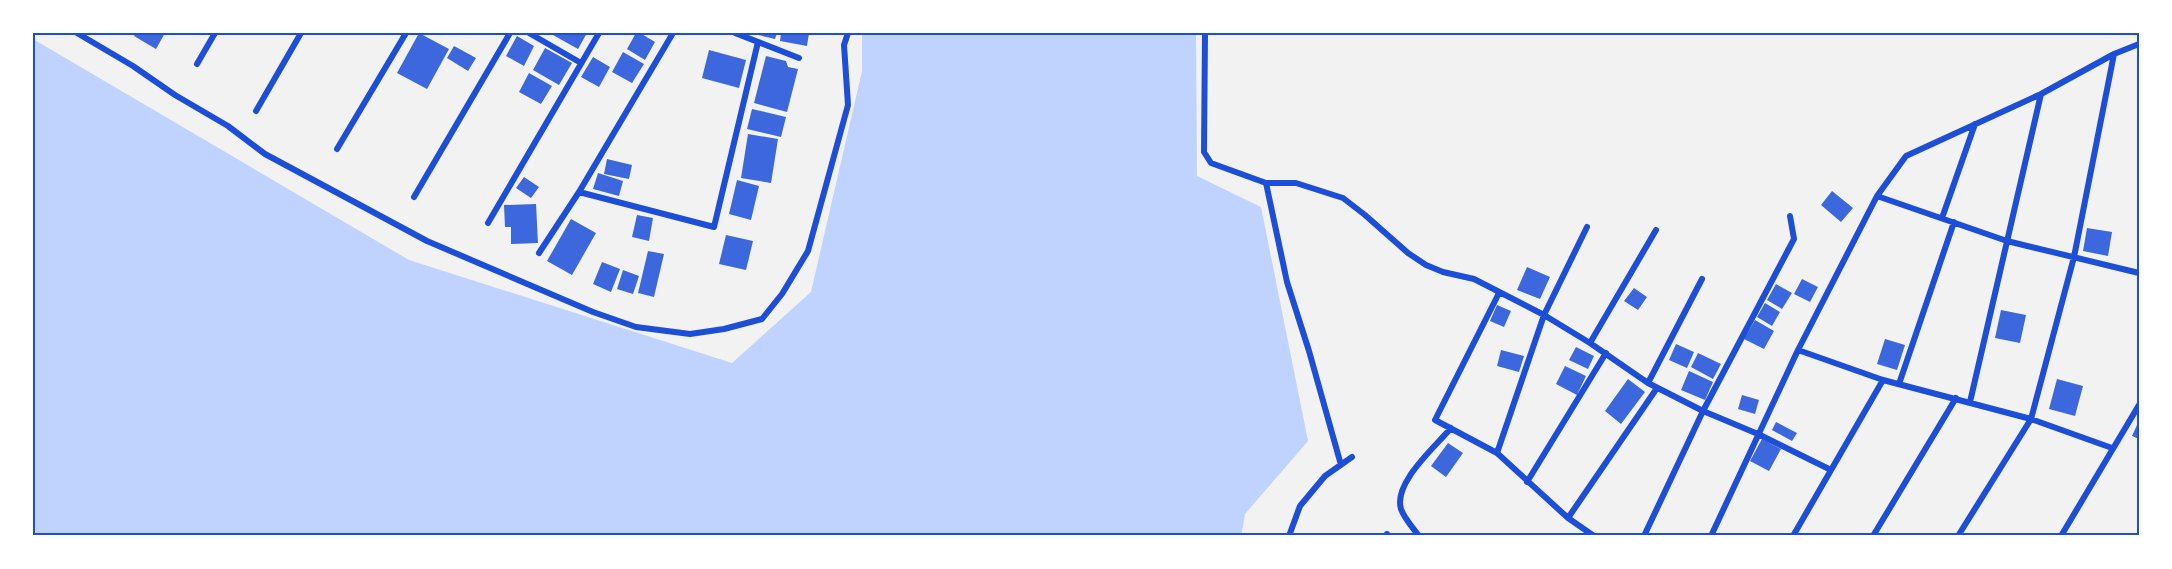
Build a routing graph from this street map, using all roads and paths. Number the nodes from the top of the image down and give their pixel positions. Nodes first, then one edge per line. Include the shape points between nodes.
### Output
1 (77, 33) edge
2 (215, 33) edge
3 (301, 33) edge
4 (406, 33) edge
5 (510, 33) edge
6 (529, 33) edge
7 (599, 33) edge
8 (673, 33) edge
9 (735, 33) edge
10 (849, 33) edge
11 (1205, 33) edge
12 (743, 34) edge
13 (758, 42) junction
14 (2139, 44) edge
15 (2114, 54) junction
16 (799, 58) dead end
17 (581, 63) junction
18 (197, 64) dead end
19 (2041, 94) junction
20 (256, 111) dead end
21 (1975, 124) junction
22 (337, 149) dead end
23 (1266, 183) junction
24 (579, 192) junction
25 (1877, 196) junction
26 (414, 197) dead end
27 (1790, 216) dead end
28 (1942, 218) junction
29 (1954, 222) junction
30 (488, 223) dead end
31 (1587, 227) dead end
32 (1656, 230) dead end
33 (2007, 241) junction
34 (539, 253) dead end
35 (2074, 257) junction
36 (2139, 273) edge
37 (1702, 279) dead end
38 (1498, 293) junction
39 (1544, 315) junction
40 (1590, 343) junction
41 (1797, 350) junction
42 (1606, 353) junction
43 (1883, 380) junction
44 (1648, 383) junction
45 (1899, 384) junction
46 (1657, 388) junction
47 (1956, 398) junction
48 (1970, 402) junction
49 (2139, 405) edge
50 (1703, 411) junction
51 (2031, 419) junction
52 (1450, 428) junction
53 (1758, 434) junction
54 (2112, 448) junction
55 (1497, 453) junction
56 (1352, 457) dead end
57 (1341, 465) junction
58 (1831, 470) junction
59 (1527, 482) junction
60 (1568, 518) junction
61 (1289, 536) edge
62 (1419, 536) edge
63 (1594, 536) edge
64 (1644, 536) edge
65 (1711, 536) edge
66 (1793, 536) edge
67 (1873, 536) edge
68 (1958, 536) edge
69 (2061, 536) edge

1 - 10 street via 228,126 265,154 427,241 593,312 636,327 690,334 762,319 808,251 848,105 844,45
2 - 18 street
3 - 20 street
4 - 22 street
5 - 26 street
6 - 17 street
7 - 17 street
8 - 24 street
9 - 12 street
11 - 23 street via 1204,152 1211,163
12 - 13 street
13 - 16 street
13 - 24 street via 714,227
14 - 15 street
15 - 19 street
15 - 35 street
17 - 30 street
19 - 21 street
19 - 33 street
21 - 25 street via 1906,156
21 - 28 street
23 - 38 street via 1296,183 1343,198 1408,254 1443,272 1474,279
23 - 57 street via 1287,282
24 - 34 street
25 - 28 street
25 - 41 street
27 - 50 street via 1794,239
28 - 29 street
29 - 33 street
29 - 45 street
31 - 39 street
32 - 40 street
33 - 35 street
33 - 48 street
35 - 36 street
35 - 51 street
37 - 44 street
38 - 39 street
38 - 52 street via 1434,420
39 - 40 street
39 - 55 street
40 - 42 street
41 - 43 street
41 - 53 street
42 - 44 street
42 - 59 street
43 - 45 street
43 - 58 street
44 - 46 street
45 - 47 street
46 - 50 street
46 - 60 street
47 - 48 street
47 - 67 street
48 - 51 street
49 - 54 street
50 - 53 street
50 - 64 street
51 - 54 street
51 - 68 street
52 - 55 street
52 - 62 street via 1404,482 1400,495 1401,509
53 - 58 street
53 - 65 street
54 - 69 street
55 - 59 street
56 - 57 street
57 - 61 street via 1325,476 1300,506
58 - 66 street
59 - 60 street
60 - 63 street

